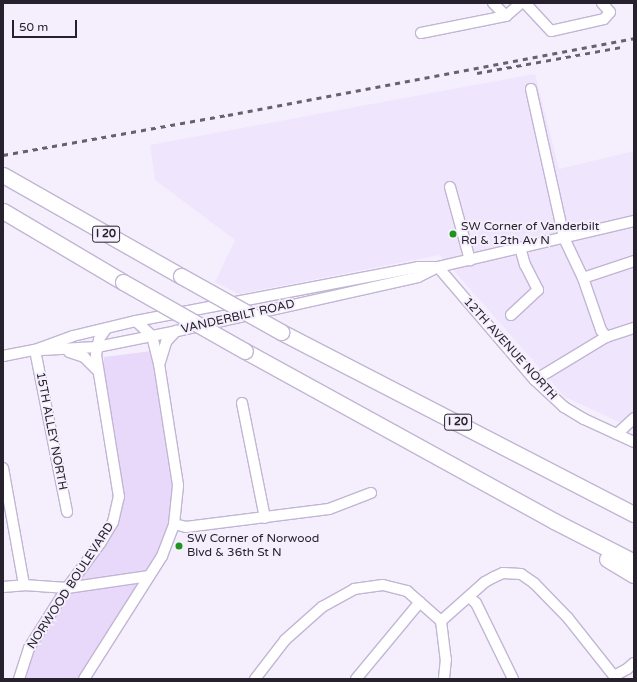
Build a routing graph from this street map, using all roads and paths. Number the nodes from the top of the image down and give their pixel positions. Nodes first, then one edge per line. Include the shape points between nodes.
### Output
1 (493, 3) edge
2 (521, 3) edge
3 (525, 3) edge
4 (602, 3) edge
5 (506, 16) junction
6 (420, 33) dead end
7 (532, 89) dead end
8 (3, 174) edge
9 (450, 187) dead end
10 (3, 210) edge
11 (634, 221) edge
12 (564, 238) junction
13 (520, 248) junction
14 (470, 260) junction
15 (634, 261) edge
16 (438, 267) junction
17 (583, 278) junction
18 (511, 315) dead end
19 (136, 321) junction
20 (634, 328) edge
21 (106, 329) junction
22 (177, 331) junction
23 (152, 336) junction
24 (606, 337) junction
25 (97, 347) junction
26 (35, 350) junction
27 (60, 350) junction
28 (3, 356) edge
29 (159, 364) junction
30 (97, 370) junction
31 (535, 380) junction
32 (242, 404) dead end
33 (634, 418) edge
34 (617, 434) junction
35 (634, 442) edge
36 (3, 468) edge
37 (584, 486) junction
38 (371, 493) dead end
39 (634, 509) edge
40 (68, 512) dead end
41 (634, 514) edge
42 (265, 518) junction
43 (554, 521) junction
44 (8, 524) edge
45 (174, 524) junction
46 (634, 562) edge
47 (634, 575) edge
48 (149, 576) junction
49 (24, 584) junction
50 (3, 587) edge
51 (67, 588) junction
52 (469, 597) junction
53 (420, 602) junction
54 (441, 621) junction
55 (634, 663) edge
56 (614, 678) edge
57 (19, 679) edge
58 (84, 679) edge
59 (255, 679) edge
60 (356, 679) edge
61 (444, 679) edge
62 (513, 679) edge

1 - 5 street
2 - 5 street
3 - 4 street via 552,31 604,19 610,12
5 - 6 street
7 - 12 street
8 - 37 highway, I 20, bridge via 30,192 281,332
9 - 14 street
10 - 43 highway, I 20, bridge via 245,351
11 - 12 street, VANDERBILT ROAD
12 - 13 street, VANDERBILT ROAD
12 - 17 street
13 - 14 street, VANDERBILT ROAD
13 - 18 street via 525,265 538,290
14 - 16 street, VANDERBILT ROAD
15 - 17 street
16 - 19 street, VANDERBILT ROAD via 418,267
16 - 22 street, VANDERBILT ROAD via 418,277
16 - 31 street, 12TH AVENUE NORTH
17 - 24 street via 601,330
19 - 21 street, VANDERBILT ROAD
19 - 23 street
20 - 24 street
21 - 25 street, NORWOOD BOULEVARD
21 - 26 street, VANDERBILT ROAD via 73,336
22 - 23 street, VANDERBILT ROAD
22 - 29 street via 166,342
23 - 25 street, VANDERBILT ROAD
23 - 29 street
24 - 31 street
25 - 27 street, VANDERBILT ROAD
25 - 30 street, NORWOOD BOULEVARD
26 - 27 street, VANDERBILT ROAD
26 - 28 street, VANDERBILT ROAD
26 - 40 street, 15TH ALLEY NORTH
27 - 30 street via 84,357
29 - 45 street via 178,486
30 - 51 street, NORWOOD BOULEVARD via 119,497 113,522
31 - 34 street, 12TH AVENUE NORTH via 564,407
32 - 42 street
33 - 34 street
34 - 35 street, 12TH AVENUE NORTH
36 - 44 street
37 - 39 highway
37 - 41 highway, I 20
38 - 42 street via 329,509
42 - 45 street via 186,527
43 - 46 highway, I 20
43 - 47 highway
44 - 49 street
45 - 48 street via 162,556
48 - 51 street
48 - 58 street
49 - 50 street
49 - 51 street
51 - 57 street, NORWOOD BOULEVARD via 29,648
52 - 54 street
52 - 56 street via 503,573 521,574 534,583 568,618
52 - 62 street via 476,603
53 - 54 street
53 - 59 street via 407,592 383,585 354,589 322,607 285,640
53 - 60 street
54 - 61 street via 446,659
55 - 56 street

